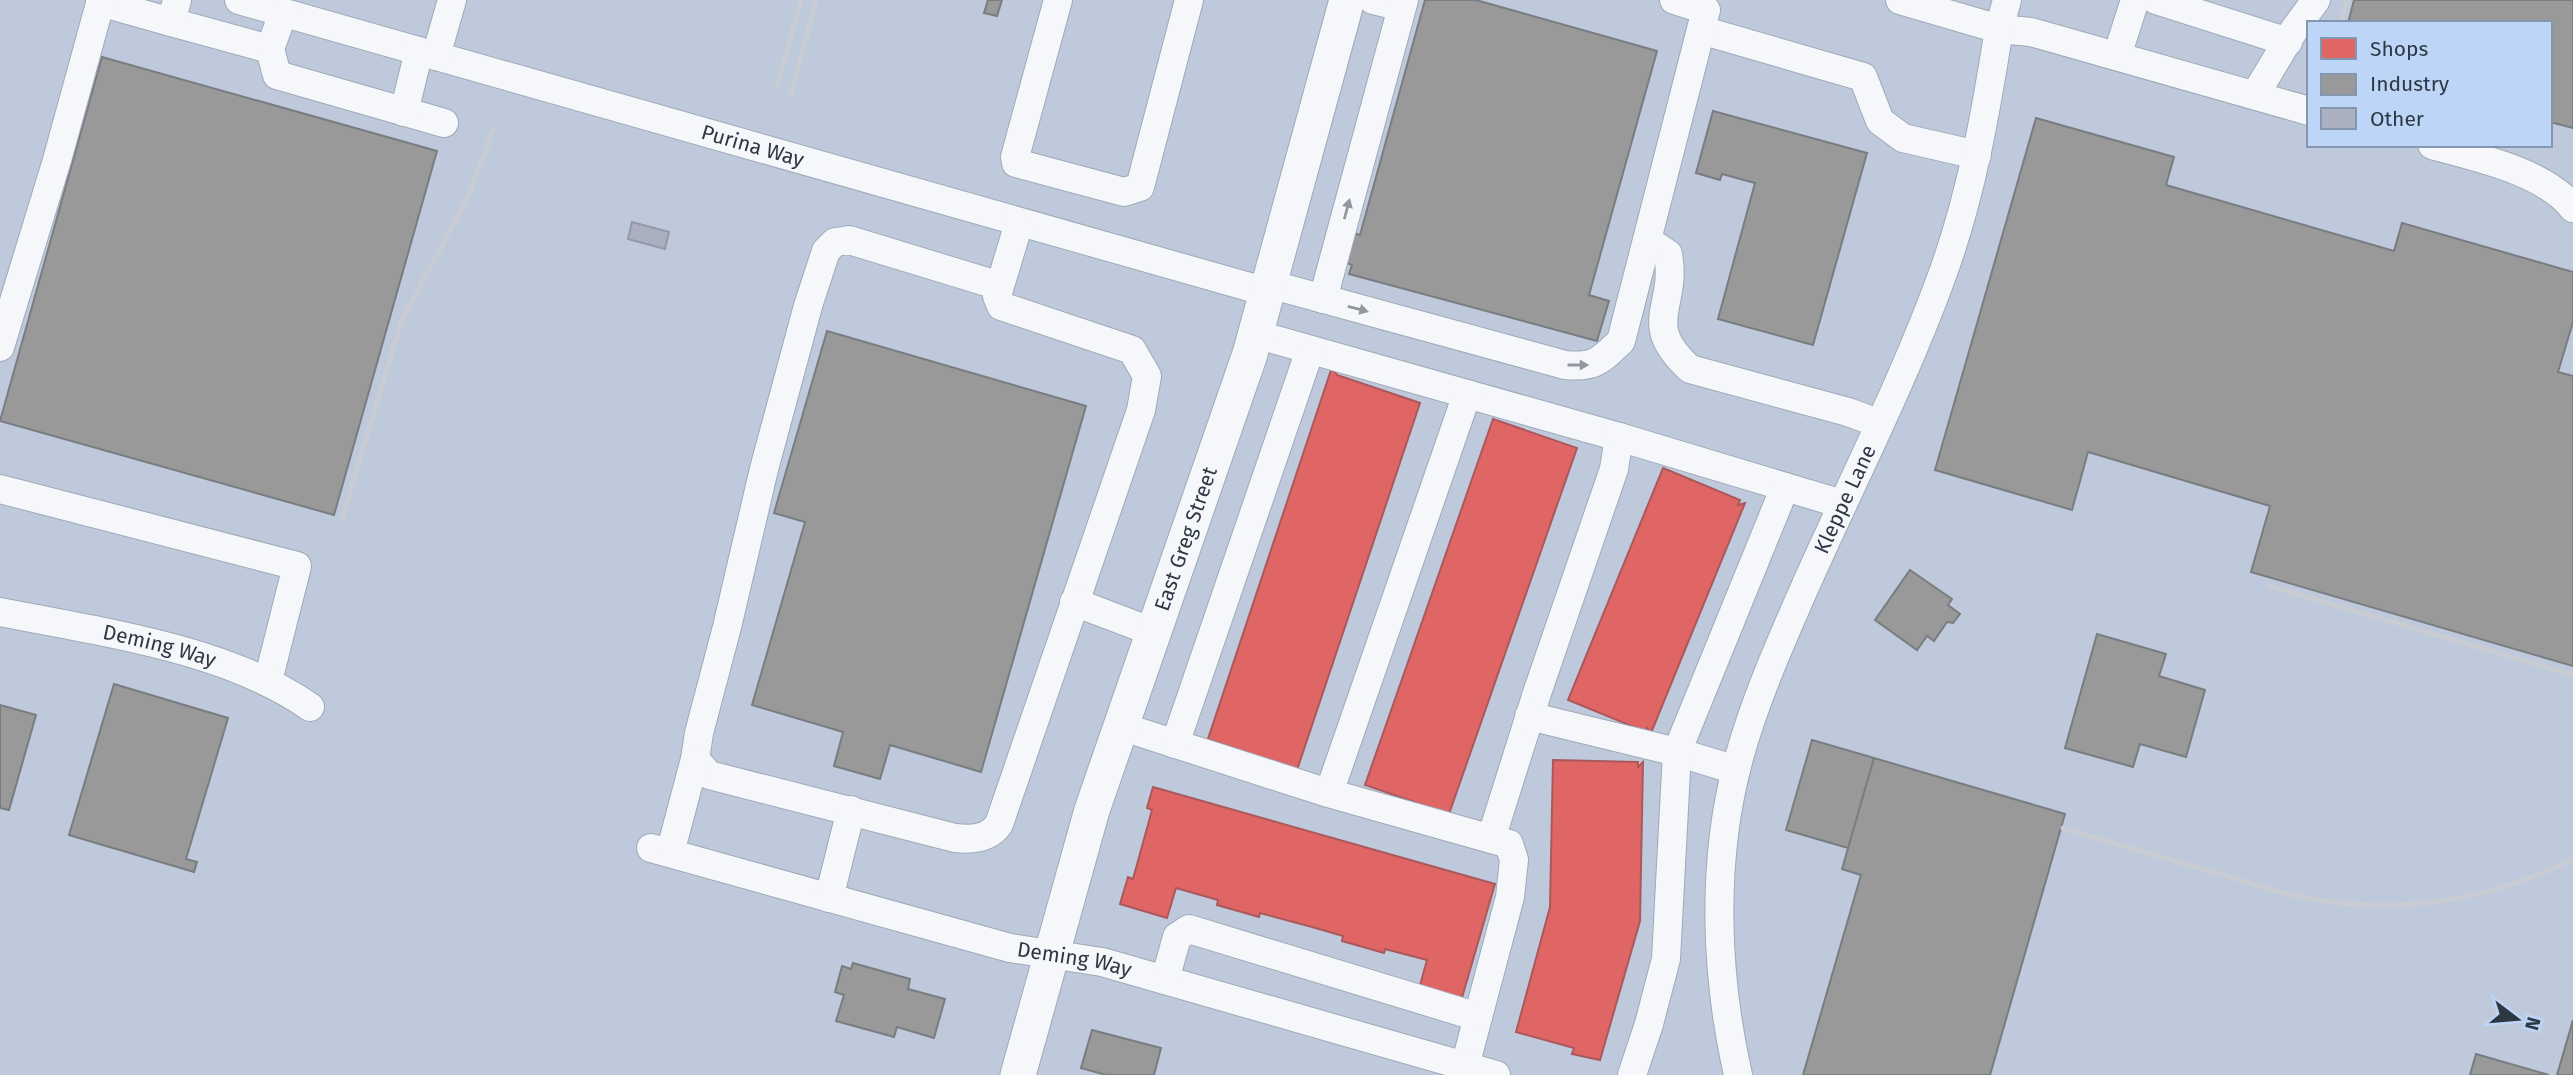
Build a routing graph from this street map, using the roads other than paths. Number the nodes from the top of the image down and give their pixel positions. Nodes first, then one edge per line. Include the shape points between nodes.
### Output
1 (241, 0) edge
2 (452, 0) edge
3 (1058, 0) edge
4 (1188, 0) edge
5 (1347, 0) edge
6 (1373, 0) edge
7 (1674, 0) edge
8 (1900, 0) edge
9 (2007, 0) edge
10 (2135, 0) edge
11 (2156, 0) edge
12 (2316, 0) edge
13 (101, 1) edge
14 (1403, 4) edge
15 (174, 11) edge
16 (283, 13) junction
17 (1705, 13) edge
18 (2000, 29) junction
19 (2288, 42) junction
20 (270, 49) junction
21 (428, 54) junction
22 (2117, 56) junction
23 (2255, 95) junction
24 (2307, 110) edge
25 (404, 112) junction
26 (444, 123) dead end
27 (2439, 147) edge
28 (1977, 155) junction
29 (2573, 208) edge
30 (1019, 223) junction
31 (1647, 240) junction
32 (1000, 286) junction
33 (1268, 288) junction
34 (1323, 299) junction
35 (1255, 334) junction
36 (0, 348) edge
37 (1310, 349) junction
38 (1467, 394) junction
39 (1878, 424) junction
40 (1619, 437) junction
41 (1785, 487) junction
42 (0, 489) edge
43 (1842, 504) junction
44 (1074, 602) junction
45 (0, 612) edge
46 (1153, 632) junction
47 (268, 681) junction
48 (310, 707) dead end
49 (1529, 716) junction
50 (1120, 726) junction
51 (1175, 744) junction
52 (1678, 752) junction
53 (695, 759) junction
54 (1736, 771) junction
55 (1329, 793) junction
56 (851, 810) junction
57 (1491, 839) junction
58 (829, 898) junction
59 (1052, 953) junction
60 (1165, 980) junction
61 (1478, 1017) junction
62 (1465, 1066) junction
63 (1018, 1075) edge
64 (1496, 1075) edge
65 (1632, 1075) edge
66 (1738, 1075) edge

1 - 16 street, Purina Way
2 - 21 street
3 - 4 street via 1016,163 1124,192 1140,187
5 - 33 main road, East Greg Street
6 - 14 street
7 - 17 street
8 - 18 street
9 - 18 street, Kleppe Lane
10 - 22 street
11 - 19 street
12 - 19 street
13 - 15 street
13 - 36 street
34 -> 14 street
15 - 20 street
16 - 20 street
16 - 21 street, Purina Way
17 - 28 street via 1863,77 1880,121 1903,138
17 - 31 street
18 - 22 street via 2031,32
18 - 28 street, Kleppe Lane
19 - 23 street
20 - 25 street via 277,75
21 - 25 street
21 - 30 street, Purina Way
22 - 23 street
23 - 24 street
25 - 26 street
27 - 29 street via 2514,170 2544,184
28 - 39 street, Kleppe Lane via 1944,270
30 - 32 street
30 - 33 street, Purina Way
34 -> 31 street, Purina Way via 1585,367 1598,363 1621,341
31 - 39 street via 1668,254 1671,270 1662,331 1672,352 1690,369
32 - 44 street via 1001,306 1132,350 1147,376 1141,410
32 - 53 street via 849,240 835,242 826,251 764,469
33 - 34 street, Purina Way
33 - 35 main road, East Greg Street
35 - 37 street
35 - 46 main road, East Greg Street
37 - 38 street
37 - 51 street
38 - 40 street
38 - 55 street
39 - 43 street, Kleppe Lane
40 - 41 street
40 - 49 street via 1614,469
41 - 43 street
41 - 52 street
42 - 47 street via 297,566
43 - 54 street, Kleppe Lane via 1755,707
44 - 46 street
44 - 56 street via 997,829 970,840
45 - 47 street, Deming Way via 154,644
46 - 50 main road, East Greg Street
47 - 48 street, Deming Way
49 - 52 street
49 - 57 street
50 - 51 street
50 - 59 main road, East Greg Street
51 - 55 street
52 - 54 street
52 - 65 street via 1666,959
53 - 56 street via 709,775
53 - 58 street, Deming Way via 660,850
54 - 66 street, Kleppe Lane via 1726,816 1720,934 1723,986
55 - 57 street
56 - 58 street
57 - 61 street via 1509,844 1514,860 1510,897
58 - 59 street, Deming Way via 1010,948
59 - 60 street, Deming Way
59 - 63 main road, East Greg Street
60 - 61 street via 1177,937 1189,929
60 - 62 street, Deming Way
61 - 62 street
62 - 64 street, Deming Way

